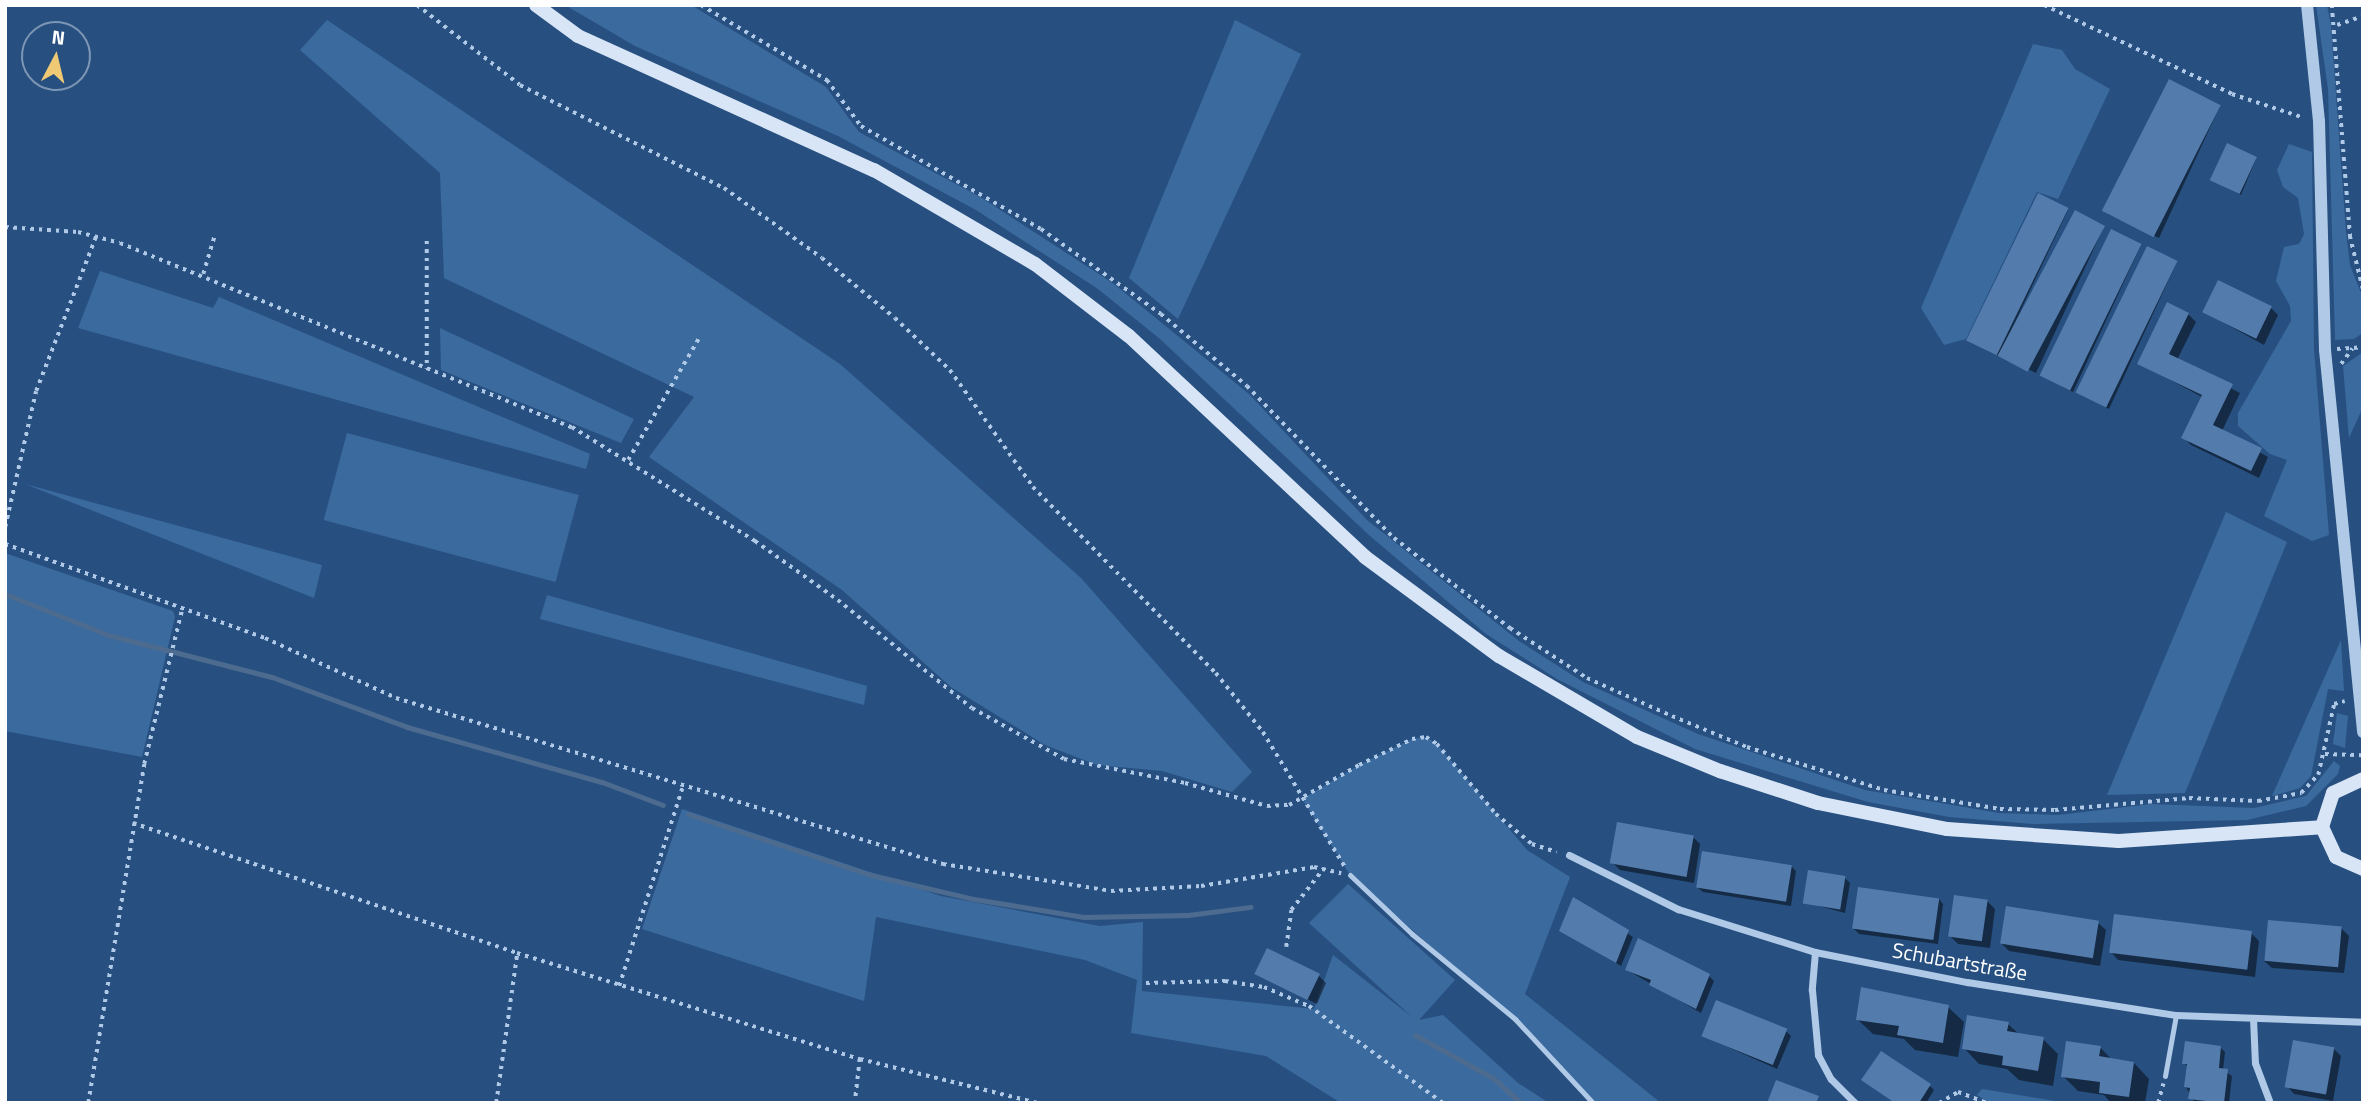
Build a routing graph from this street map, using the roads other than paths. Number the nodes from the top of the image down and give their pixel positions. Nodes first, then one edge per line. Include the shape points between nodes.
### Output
1 (536, 5) edge
2 (2307, 5) edge
3 (2363, 732) edge
4 (2363, 779) edge
5 (2322, 827) junction
6 (1569, 856) road end
7 (2363, 869) edge
8 (1350, 875) road end
9 (1815, 952) junction
10 (2176, 1015) junction
11 (2253, 1018) junction
12 (2363, 1022) edge
13 (2165, 1076) road end
14 (1593, 1103) edge
15 (1855, 1103) edge
16 (2270, 1103) edge

1 - 5 main road via 578,36 874,170 1035,264 1129,336 1365,557 1499,656 1637,737 1720,771 1818,803 1947,829 2119,841
2 - 3 street via 2319,121 2325,350
4 - 5 main road via 2333,793
5 - 7 main road via 2336,857
6 - 9 street, Schubartstraße via 1689,913
8 - 14 lane via 1412,934 1515,1019
9 - 10 street, Schubartstraße
9 - 15 street via 1812,990 1818,1055 1830,1079
10 - 11 street, Schubartstraße
10 - 13 lane
11 - 12 street, Schubartstraße
11 - 16 street via 2255,1063

